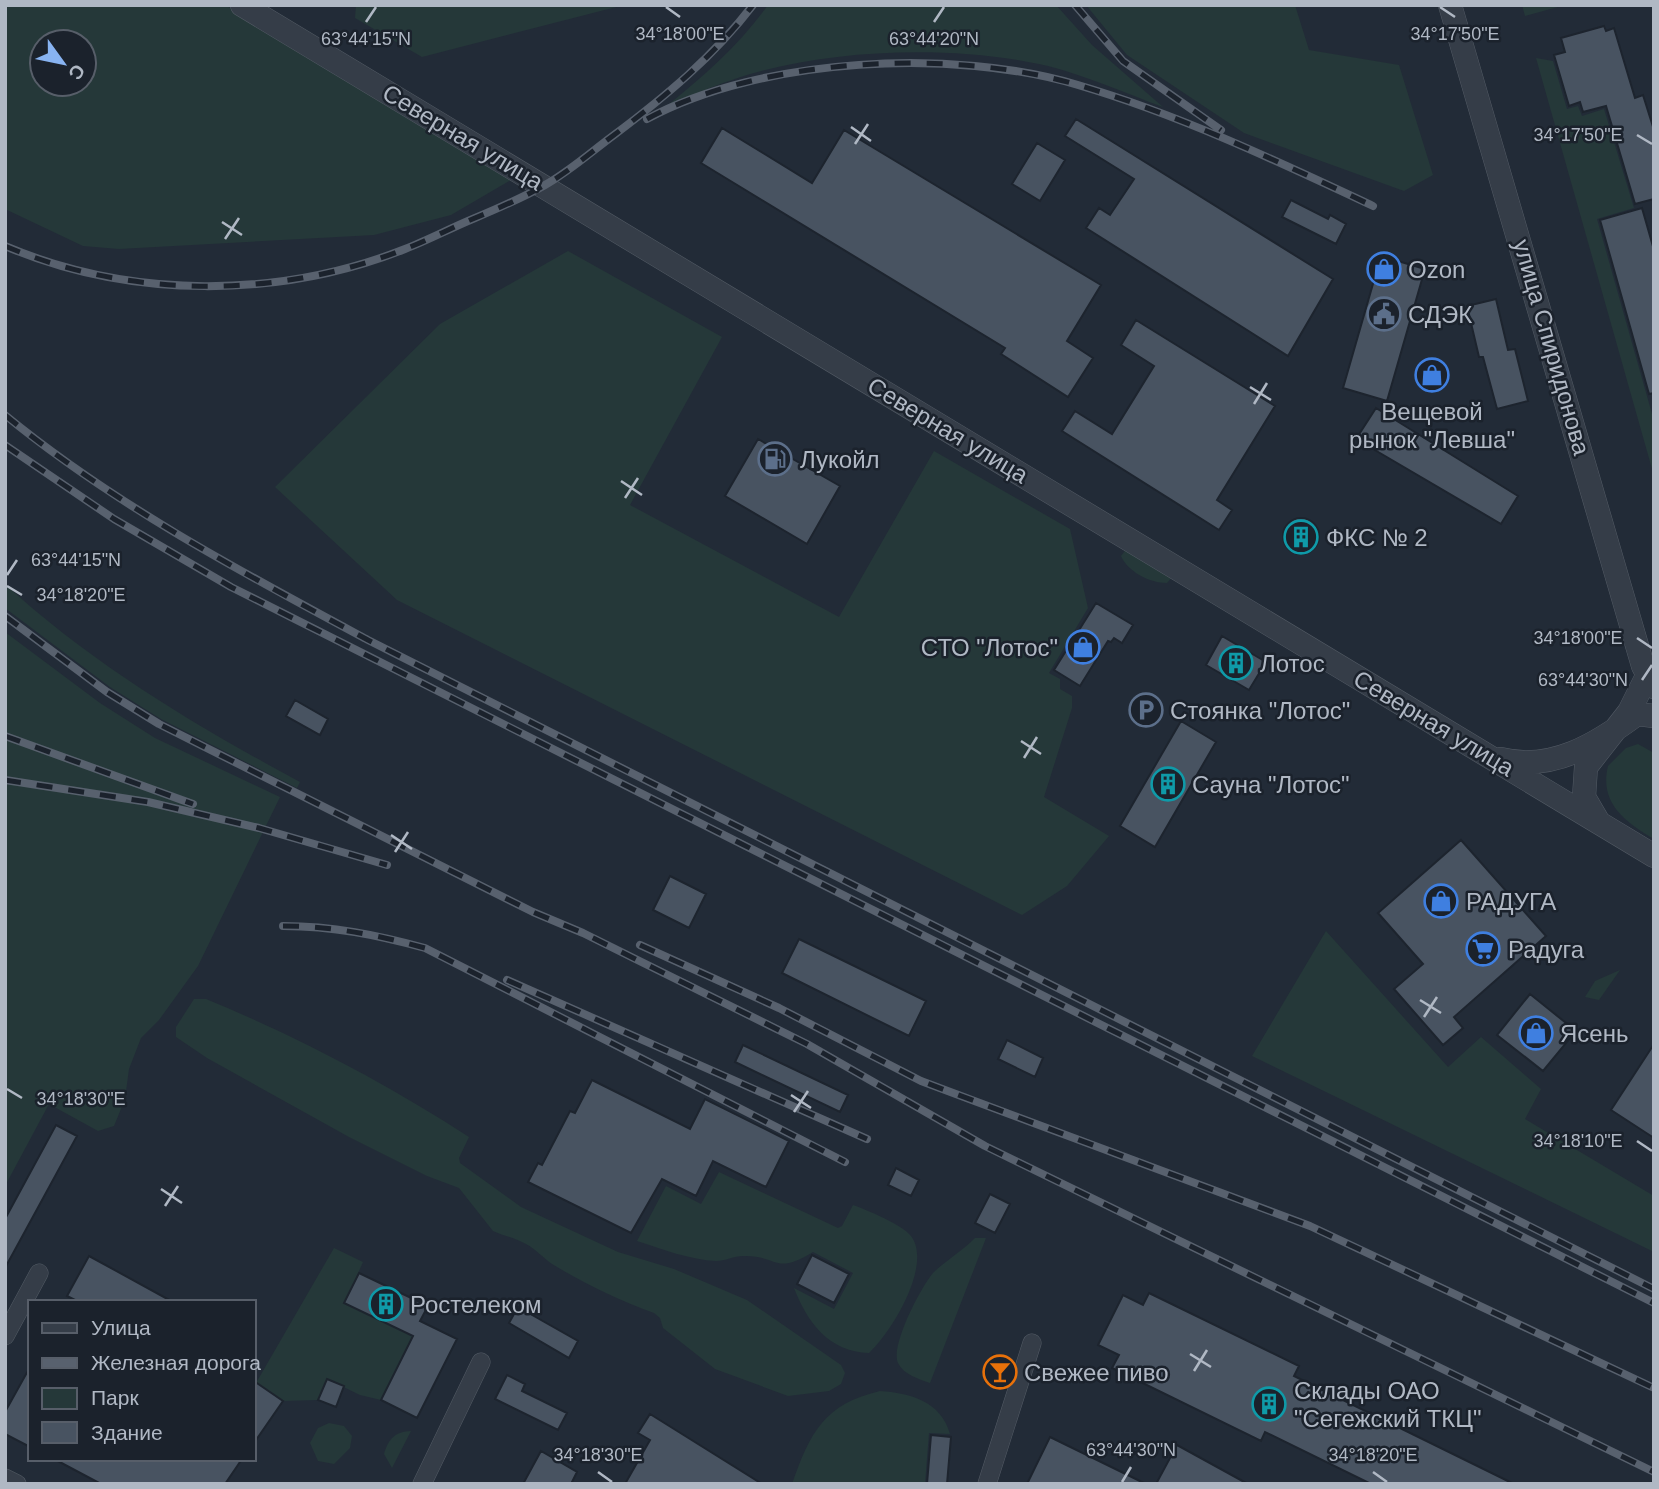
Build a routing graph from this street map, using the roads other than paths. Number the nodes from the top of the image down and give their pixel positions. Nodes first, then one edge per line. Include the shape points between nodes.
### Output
1 (242, 5) edge
2 (1450, 5) edge
3 (1650, 681) edge
4 (1654, 716) edge
5 (1607, 736) junction
6 (1490, 757) junction
7 (1600, 823) junction
8 (1654, 856) edge
9 (39, 1273) dead end
10 (5, 1336) edge
11 (1032, 1343) dead end
12 (481, 1362) dead end
13 (5, 1478) edge
14 (17, 1484) edge
15 (422, 1484) edge
16 (987, 1484) edge

1 - 6 street, Северная улица
2 - 3 street, улица Спиридонова
3 - 5 street
4 - 5 street via 1637,714
5 - 6 street via 1563,758 1522,764
5 - 7 street via 1586,767 1584,797
6 - 7 street, Северная улица
7 - 8 street, Северная улица
9 - 10 street
11 - 16 street
12 - 15 street
13 - 14 street

